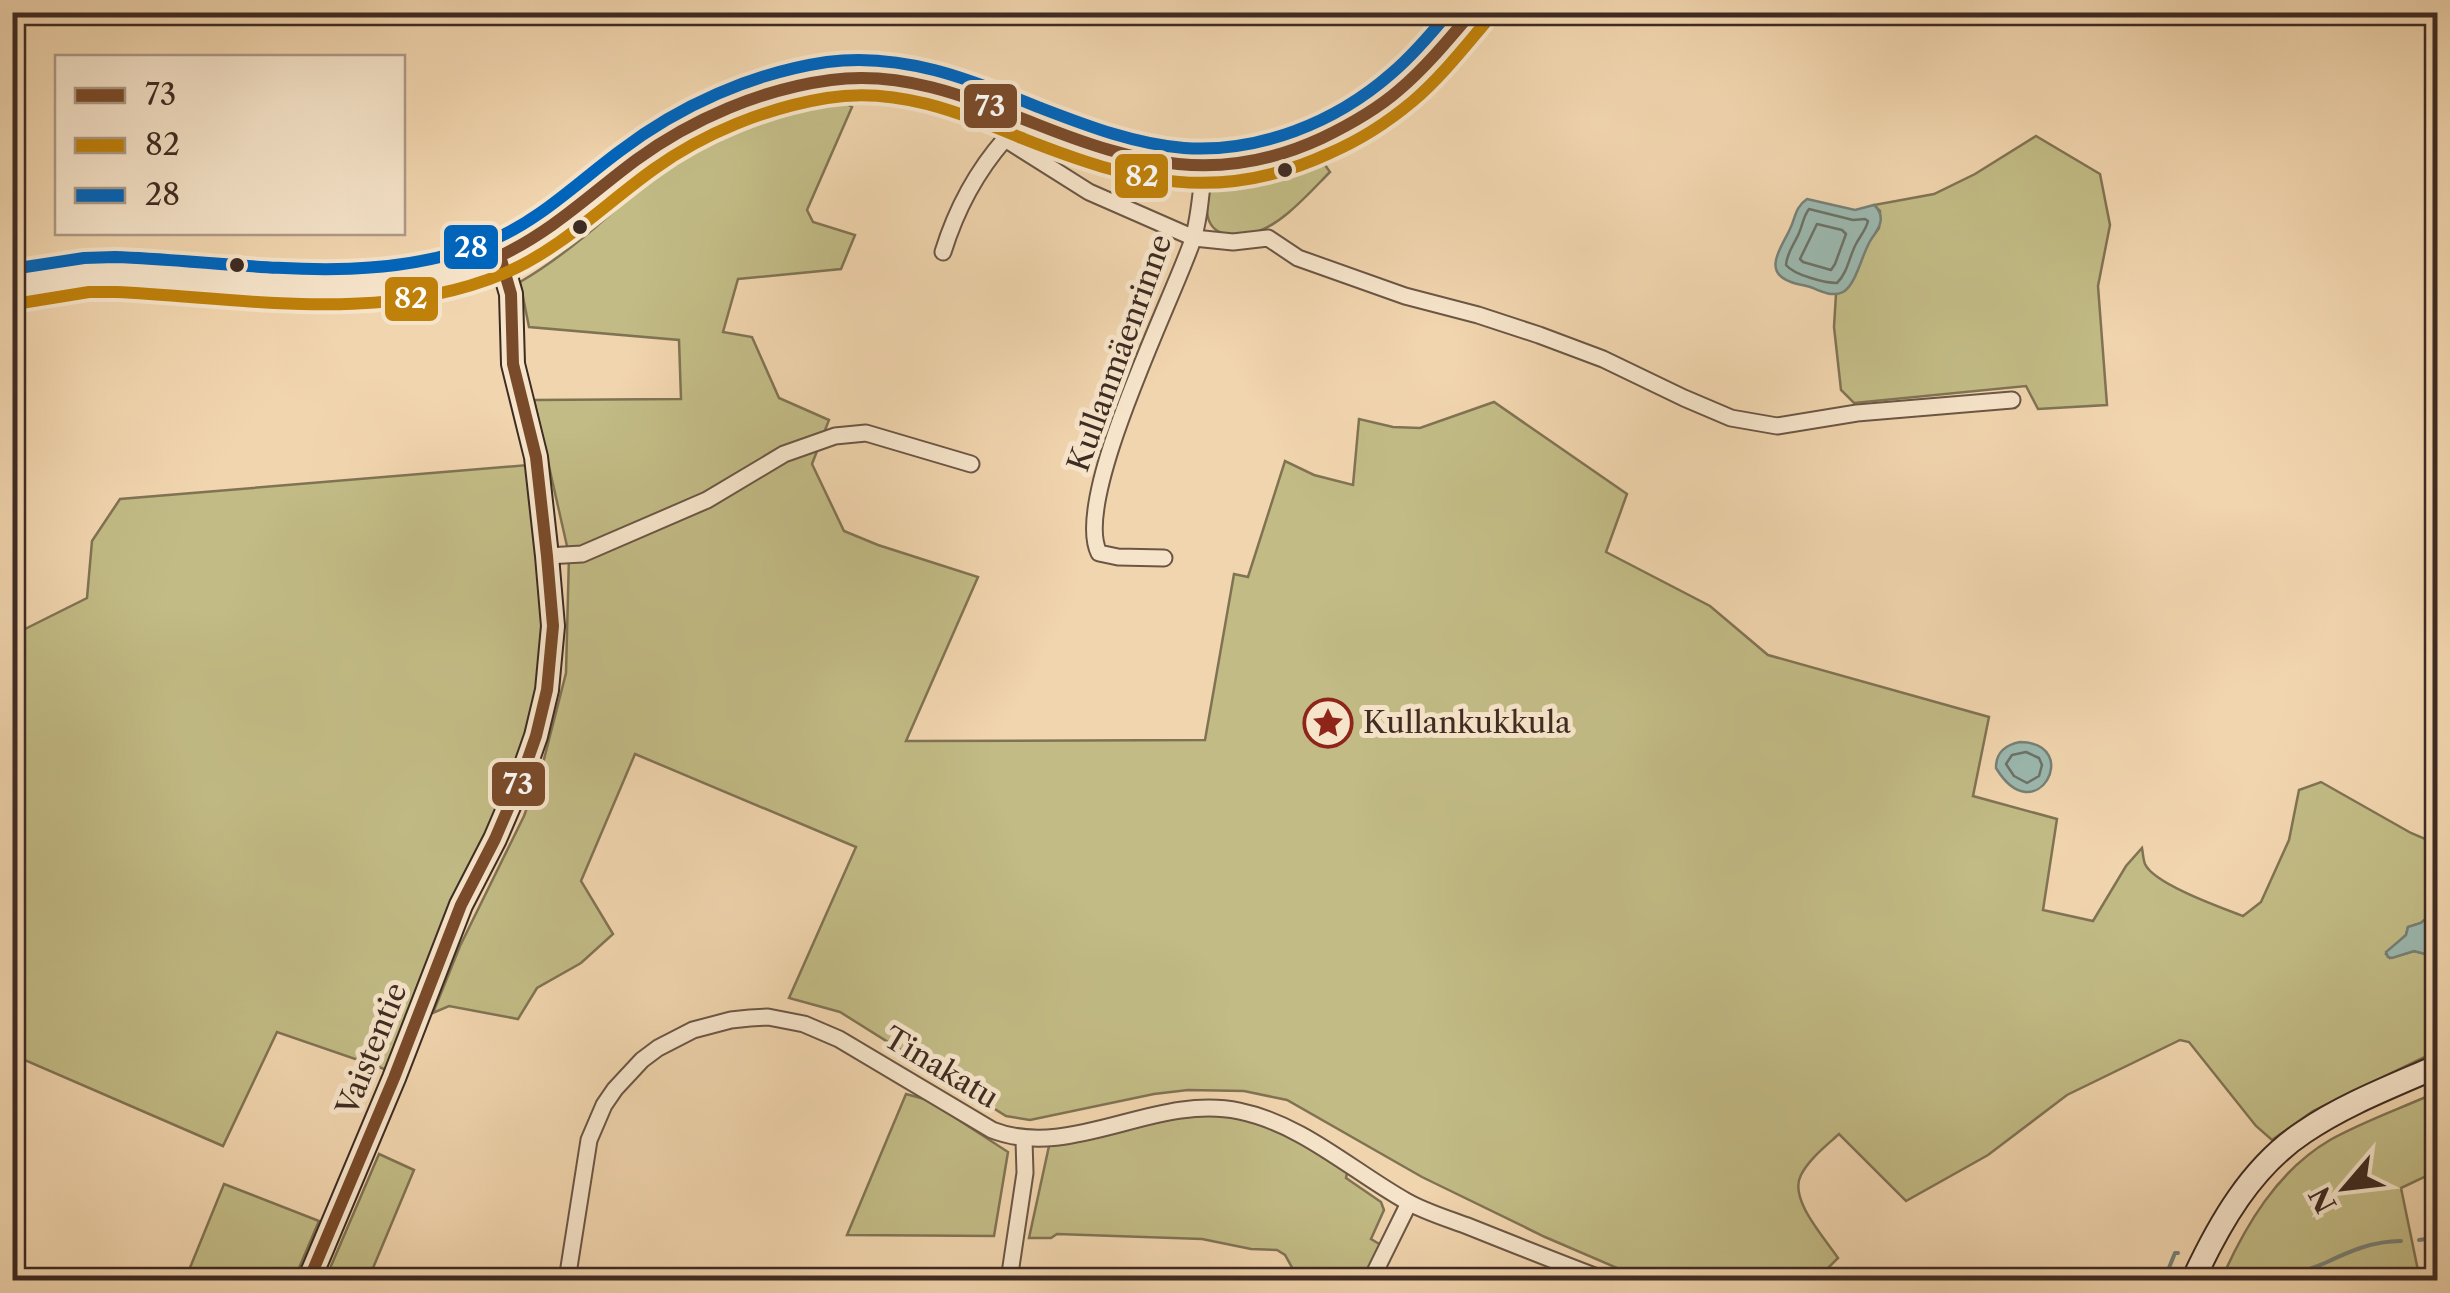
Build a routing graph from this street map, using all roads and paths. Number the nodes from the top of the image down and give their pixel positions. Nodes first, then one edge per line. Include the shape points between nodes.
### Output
1 (1472, 12) edge
2 (1204, 166) junction
3 (1194, 238) junction
4 (943, 252) dead end
5 (500, 256) junction
6 (12, 287) edge
7 (2012, 400) dead end
8 (971, 464) dead end
9 (547, 556) junction
10 (1164, 558) dead end
11 (2438, 1066) edge
12 (1024, 1140) junction
13 (1409, 1203) junction
14 (309, 1280) edge
15 (567, 1280) edge
16 (1010, 1280) edge
17 (1371, 1280) edge
18 (1604, 1280) edge
19 (2193, 1280) edge

1 - 2 street via 1420,71 1360,118 1268,160
2 - 3 street, Kullanmäenrinne
2 - 5 street via 1131,158 927,85 832,79 770,94 688,127 562,221
3 - 4 street via 1089,192 1005,140 965,198
3 - 7 street via 1268,238 1298,258 1539,336 1755,423
3 - 10 street, Kullanmäenrinne via 1108,455 1093,522 1098,553
5 - 6 street via 404,284 116,274
5 - 9 street, Vaistentie
8 - 9 street via 866,433 835,436 784,454 708,500 582,554
9 - 14 street, Vaistentie via 553,626 536,736
11 - 19 street via 2333,1114 2289,1143 2231,1208
12 - 13 street, Tinakatu via 1180,1110 1236,1110 1291,1128
12 - 15 street, Tinakatu via 992,1130 804,1024 768,1017 711,1024 658,1048 604,1104 589,1140
12 - 16 street via 1026,1173
13 - 17 street
13 - 18 street, Tinakatu

